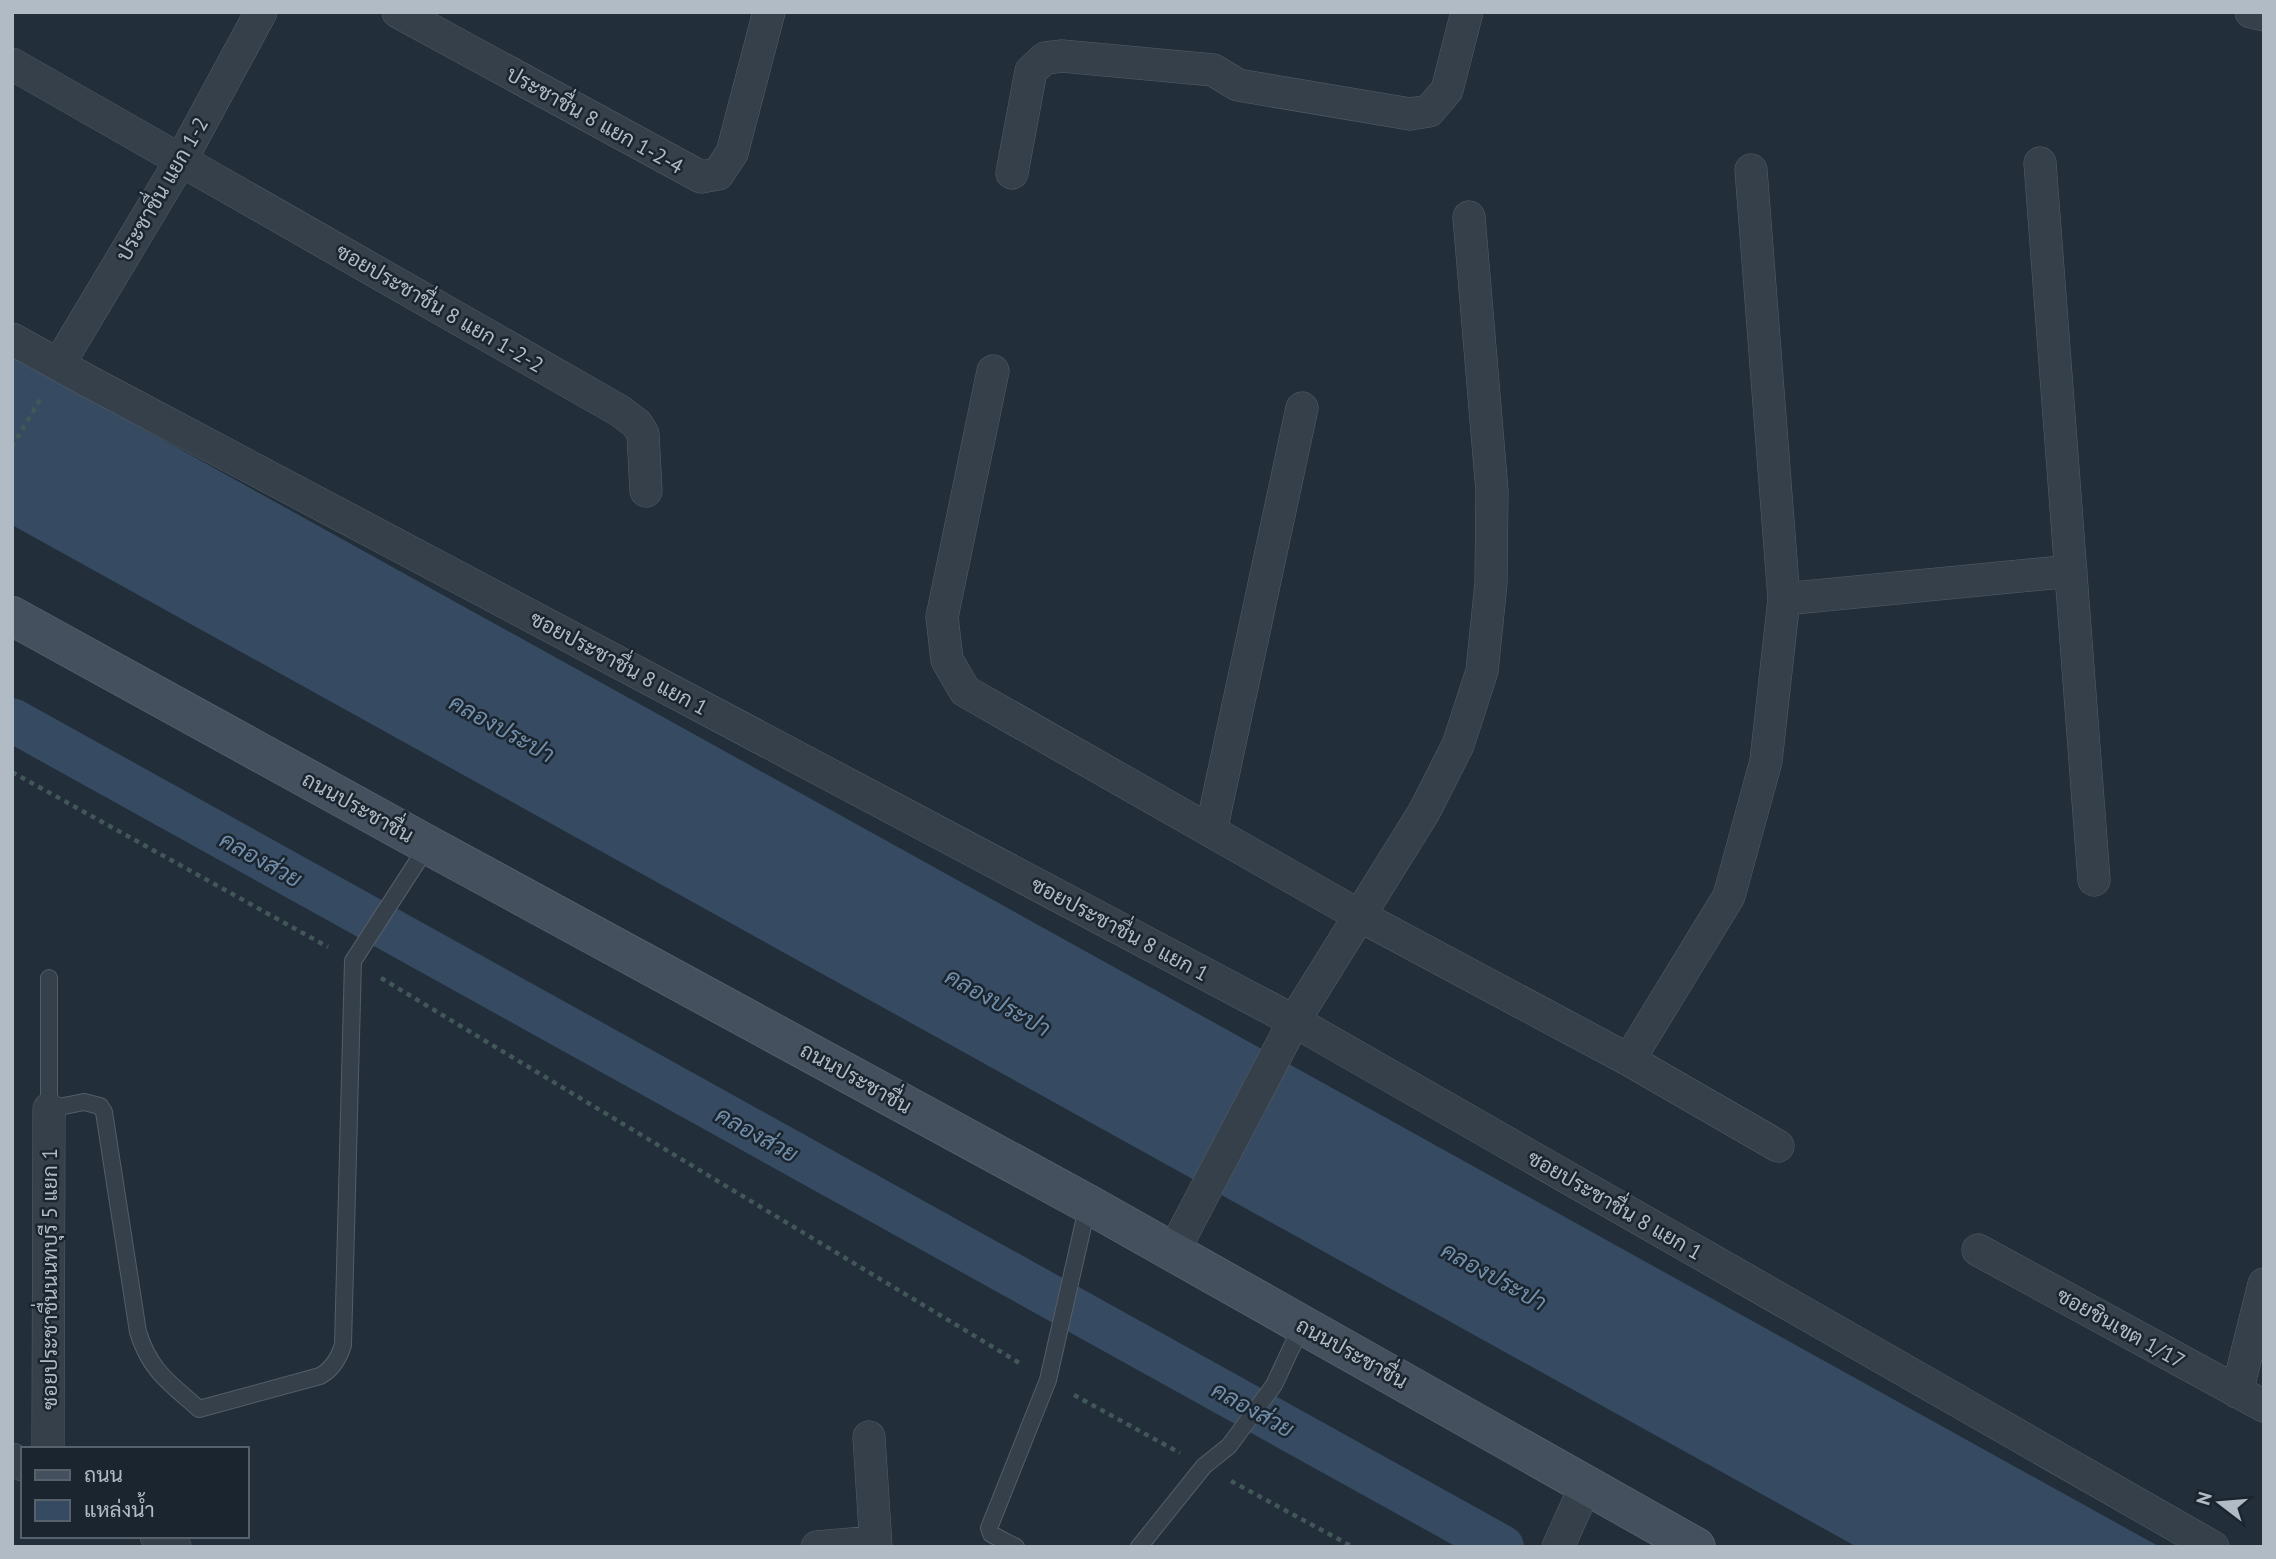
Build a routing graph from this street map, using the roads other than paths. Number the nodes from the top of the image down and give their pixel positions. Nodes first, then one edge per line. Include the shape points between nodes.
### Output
1 (261, 12) edge
2 (398, 12) edge
3 (769, 12) edge
4 (1467, 12) edge
5 (2251, 12) edge
6 (2264, 15) edge
7 (12, 64) edge
8 (181, 160) junction
9 (2040, 163) dead end
10 (1751, 170) dead end
11 (1013, 173) dead end
12 (1469, 217) dead end
13 (12, 339) edge
14 (59, 365) junction
15 (993, 370) dead end
16 (1302, 408) dead end
17 (646, 491) dead end
18 (2071, 571) junction
19 (1784, 599) junction
20 (12, 616) edge
21 (1211, 831) junction
22 (428, 845) junction
23 (2094, 880) dead end
24 (1360, 916) junction
25 (49, 978) dead end
26 (1287, 1034) junction
27 (1629, 1060) junction
28 (49, 1108) junction
29 (1778, 1146) dead end
30 (1088, 1204) junction
31 (1978, 1251) dead end
32 (1173, 1252) junction
33 (2264, 1284) edge
34 (1302, 1325) junction
35 (2251, 1399) edge
36 (869, 1437) dead end
37 (48, 1447) edge
38 (1586, 1485) junction
39 (1561, 1541) edge
40 (876, 1544) edge
41 (817, 1547) edge
42 (1016, 1547) edge
43 (1139, 1547) edge
44 (1696, 1547) edge
45 (2213, 1547) edge

1 - 8 street, ประชาชื่น แยก 1-2
2 - 3 street, ประชาชื่น 8 แยก 1-2-4 via 701,177 718,174 732,153
4 - 11 street via 1447,90 1429,111 1410,114 1238,85 1213,70 1045,58 1031,71
5 - 6 street
7 - 8 street, ซอยประชาชื่น 8 แยก 1-2-2
8 - 14 street, ประชาชื่น แยก 1-2
8 - 17 street, ซอยประชาชื่น 8 แยก 1-2-2 via 620,411 643,434
9 - 18 street
10 - 19 street
12 - 24 street via 1492,491 1491,583 1482,671 1458,745 1424,812
13 - 14 street, ซอยประชาชื่น 8 แยก 1
14 - 26 street, ซอยประชาชื่น 8 แยก 1
15 - 21 street via 942,617 947,660 965,691
16 - 21 street
18 - 19 street
18 - 23 street
19 - 27 street via 1766,761 1729,897
20 - 22 main road, ถนนประชาชื่น
21 - 24 street
22 - 28 lane via 353,961 343,1345 328,1372 199,1409 161,1376 144,1353 138,1332 104,1112 83,1101
22 - 30 main road, ถนนประชาชื่น
24 - 26 street
24 - 27 street
25 - 28 lane
26 - 32 street
26 - 45 street, ซอยประชาชื่น 8 แยก 1
27 - 29 street
28 - 37 street, ซอยประชาชื่นนนทบุรี 5 แยก 1
30 - 32 main road, ถนนประชาชื่น
30 - 42 lane via 1048,1380 989,1528 991,1534
31 - 35 street, ซอยชินเขต 1/17
32 - 34 main road, ถนนประชาชื่น
33 - 35 street
34 - 38 main road, ถนนประชาชื่น
34 - 43 lane via 1274,1385 1230,1446 1204,1466
36 - 40 street
38 - 39 street
38 - 44 main road, ถนนประชาชื่น
40 - 41 street

